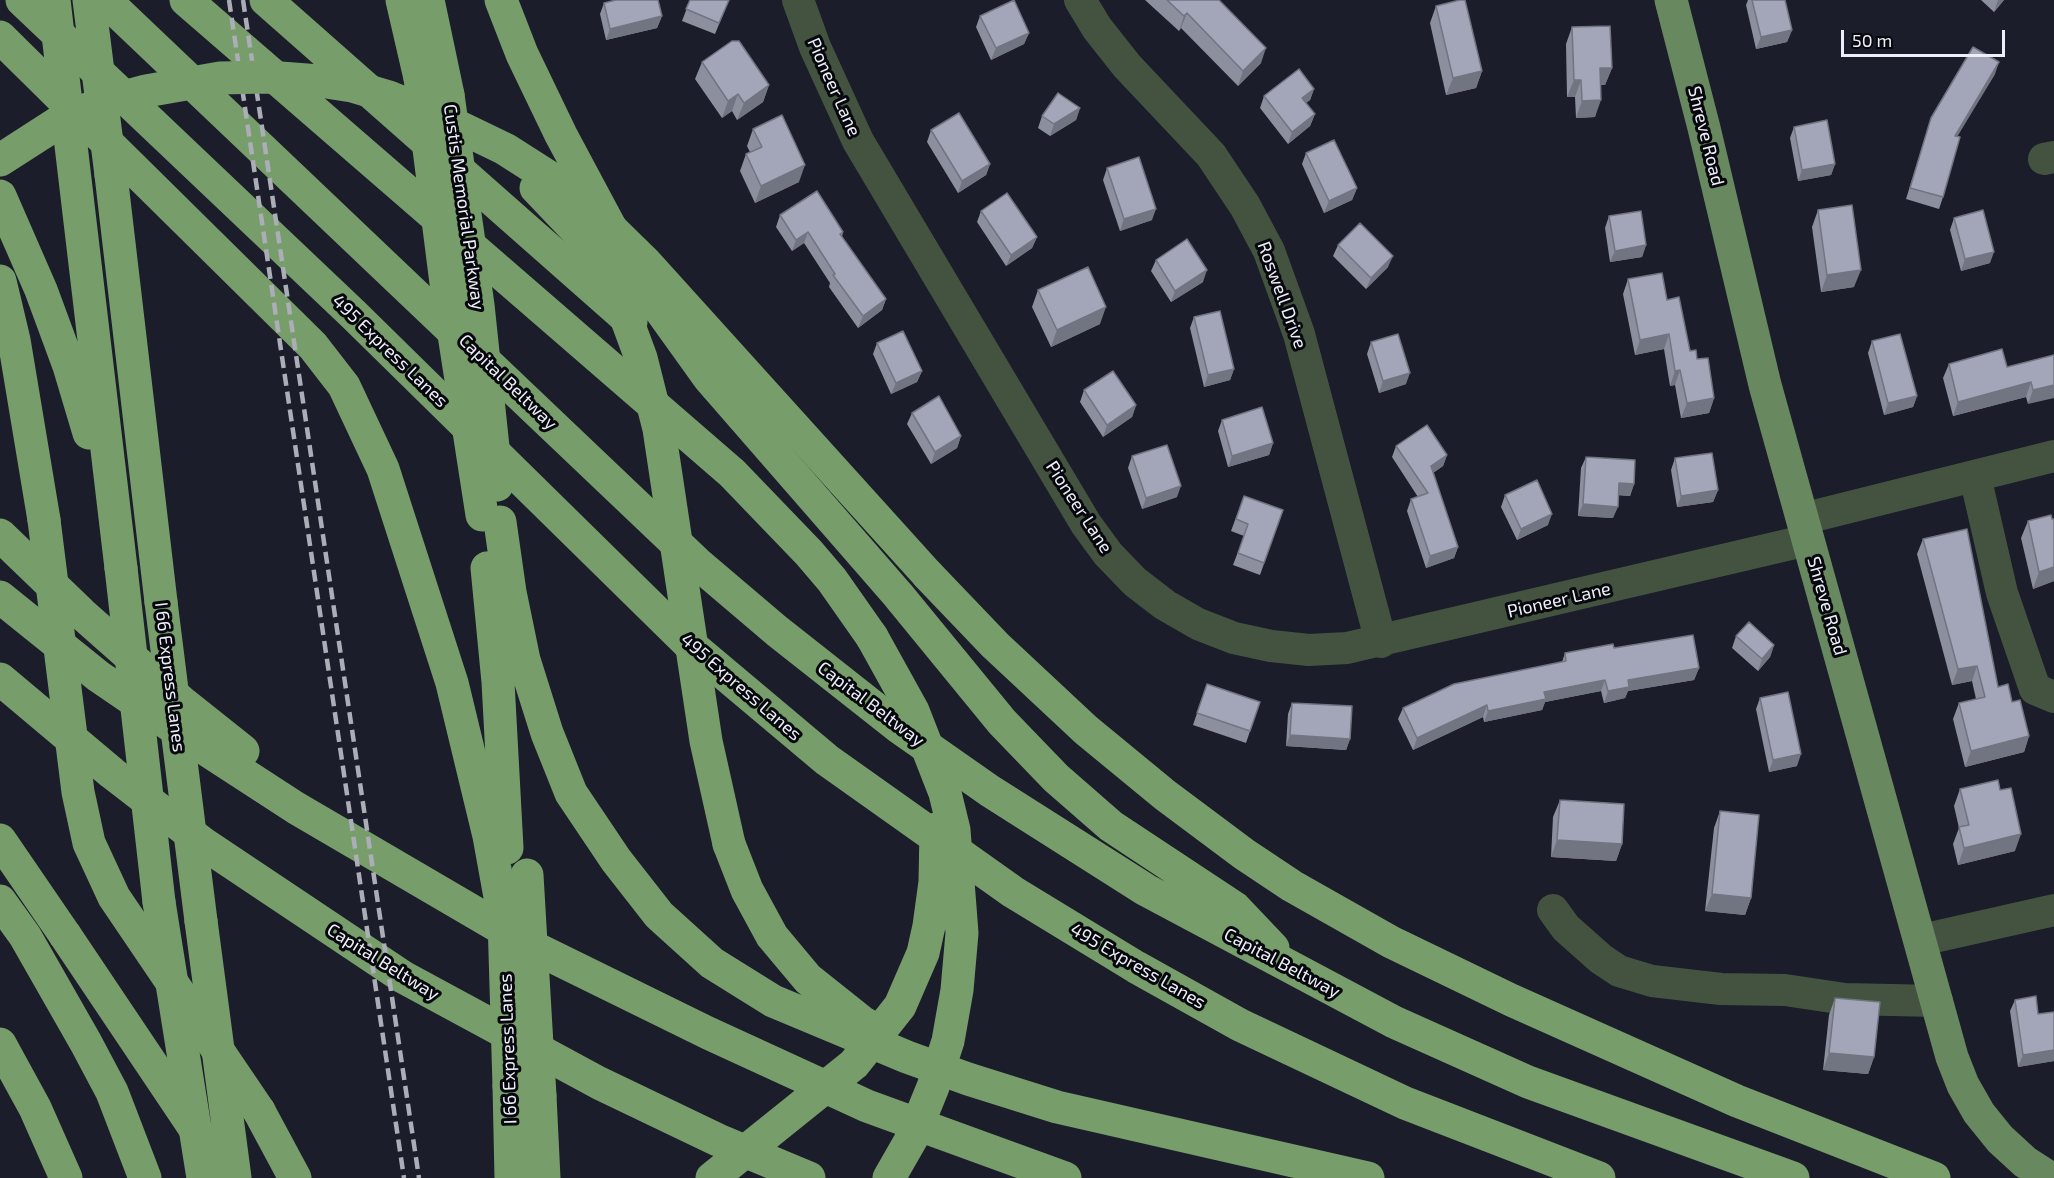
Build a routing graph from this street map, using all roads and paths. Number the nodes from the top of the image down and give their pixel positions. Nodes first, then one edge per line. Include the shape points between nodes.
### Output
1 (22, 0) edge
2 (54, 0) edge
3 (89, 0) edge
4 (96, 0) edge
5 (105, 0) edge
6 (186, 0) edge
7 (266, 0) edge
8 (402, 0) edge
9 (428, 0) edge
10 (501, 0) edge
11 (798, 0) edge
12 (1080, 0) edge
13 (1671, 0) edge
14 (0, 37) edge
15 (449, 108) junction
16 (0, 159) edge
17 (111, 175) junction
18 (0, 196) edge
19 (0, 281) edge
20 (771, 451) junction
21 (2054, 456) edge
22 (1975, 476) junction
23 (491, 519) junction
24 (115, 521) junction
25 (1805, 530) junction
26 (0, 535) edge
27 (0, 597) edge
28 (1381, 642) junction
29 (0, 679) edge
30 (2054, 697) edge
31 (913, 711) junction
32 (0, 840) edge
33 (389, 864) junction
34 (510, 865) junction
35 (0, 901) edge
36 (1553, 910) dead end
37 (2054, 910) edge
38 (1921, 940) junction
39 (1295, 971) junction
40 (1937, 1001) junction
41 (0, 1044) edge
42 (968, 1079) junction
43 (66, 1178) edge
44 (145, 1178) edge
45 (202, 1178) edge
46 (228, 1178) edge
47 (235, 1178) edge
48 (295, 1178) edge
49 (511, 1178) edge
50 (544, 1178) edge
51 (712, 1178) edge
52 (809, 1178) edge
53 (889, 1178) edge
54 (1065, 1178) edge
55 (1368, 1178) edge
56 (1599, 1178) edge
57 (1793, 1178) edge
58 (1934, 1178) edge
59 (2050, 1178) edge

1 - 56 highway, 495 Express Lanes via 353,314 689,644 827,760 1013,892 1240,1025 1405,1103
2 - 24 highway, bridge
3 - 17 highway, bridge
4 - 17 highway, bridge
5 - 39 highway, Capital Beltway via 697,563 777,631 900,728 1054,834 1146,890
6 - 31 highway, bridge via 732,472 832,580 872,637
7 - 20 highway via 657,345
8 - 23 highway, bridge via 420,78 449,306
9 - 15 highway, Custis Memorial Parkway
10 - 20 highway via 561,135 638,279 709,378
11 - 28 street, Pioneer Lane via 858,141 1086,524 1108,554 1135,582 1165,604 1198,624 1234,638 1309,650
12 - 28 street, Roswell Drive via 1127,66 1211,155 1269,251 1299,334
13 - 25 main road, Shreve Road via 1765,385
14 - 34 highway via 313,346 344,386 383,469
15 - 16 highway, bridge via 321,81 220,78 109,101 58,122
15 - 23 highway, Custis Memorial Parkway, bridge via 478,305
15 - 42 highway, bridge via 575,229 603,268 620,302 641,358 659,429 706,741 729,844 771,936 808,979 862,1022 911,1052
15 - 58 highway, bridge via 598,216 646,262 995,645 1086,730 1173,801 1292,886 1391,942 1737,1101
17 - 47 highway, I 66 Express Lanes, bridge
18 - 24 highway via 69,366
19 - 48 highway, bridge via 15,340 44,520 78,792 89,843 114,897 259,1111
20 - 39 highway via 1002,722 1056,778 1111,826 1235,908
21 - 22 street, Pioneer Lane
22 - 25 street, Pioneer Lane
22 - 30 street via 2002,593 2035,689
23 - 34 highway
23 - 42 highway via 524,660 571,793 659,915 712,963 773,1001
24 - 45 highway, bridge via 159,902
25 - 28 street, Pioneer Lane
25 - 38 main road, Shreve Road
26 - 33 highway via 184,704
27 - 33 highway via 98,676 267,789
29 - 52 highway, Capital Beltway via 112,774 204,844 404,977 599,1083
31 - 51 highway, bridge via 930,778 937,862 927,935 913,981 879,1036 854,1064
31 - 53 highway, bridge via 945,793 954,830 962,933 948,1041 913,1136
32 - 46 highway, bridge
33 - 54 highway via 537,949 729,1043 867,1106
34 - 49 highway, I 66 Express Lanes, bridge via 504,920
34 - 50 highway, bridge via 540,1096
35 - 44 highway via 25,936 112,1092
36 - 40 street via 1566,928 1601,959 1619,971 1652,981 1721,989 1785,990 1845,999
37 - 38 street
38 - 40 main road, Shreve Road
39 - 57 highway, Capital Beltway via 1394,1022 1527,1082
40 - 59 main road, Shreve Road via 1952,1057 1979,1113 2025,1162
41 - 43 highway via 35,1108
42 - 55 highway via 1057,1107

